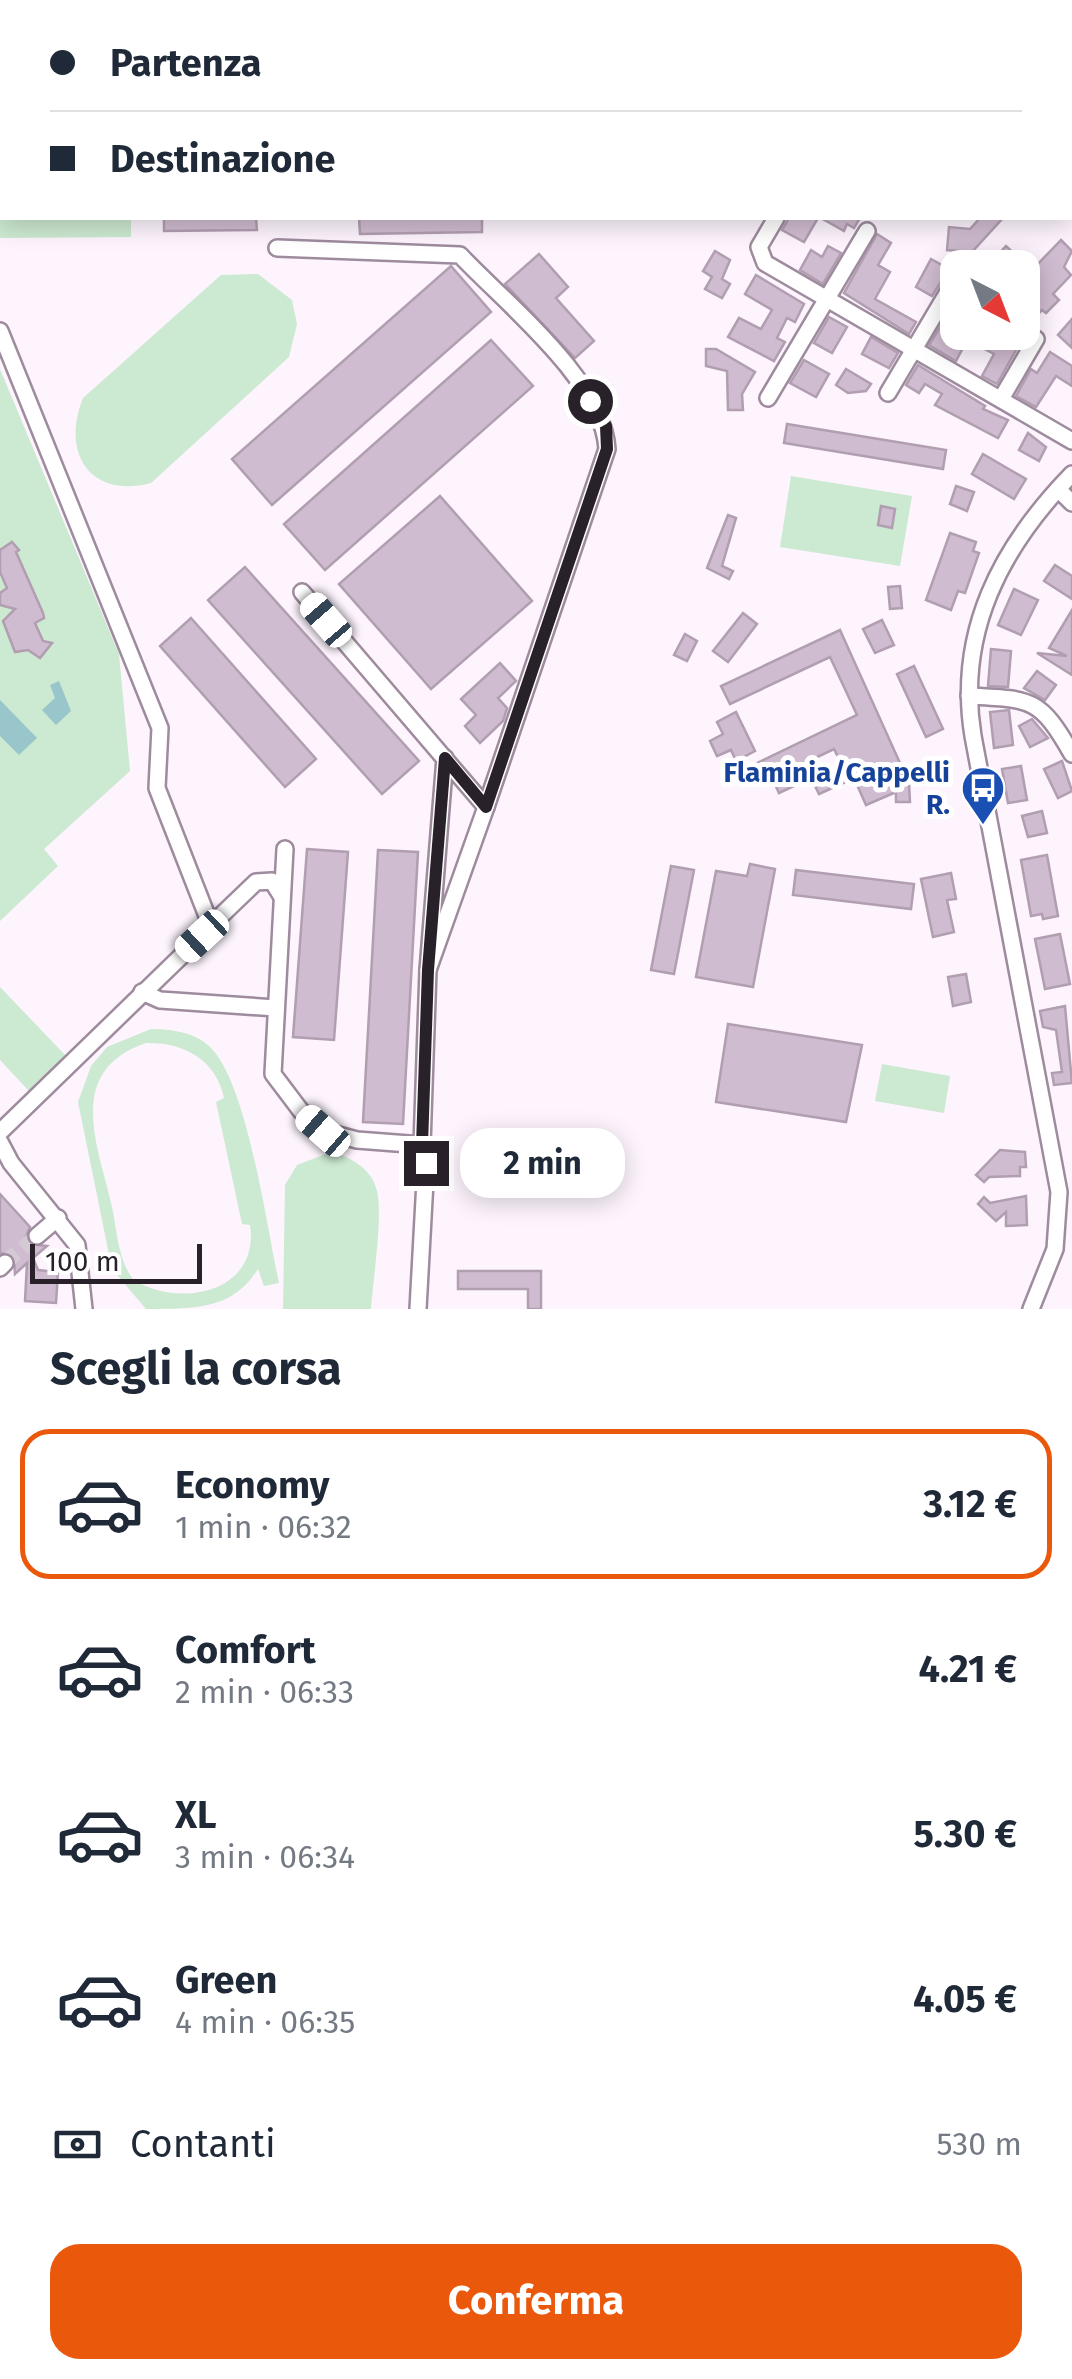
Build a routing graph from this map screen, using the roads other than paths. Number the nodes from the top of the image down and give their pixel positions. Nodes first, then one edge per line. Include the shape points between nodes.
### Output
1 (775, 220) edge
2 (867, 231) dead end
3 (277, 248) dead end
4 (827, 298) junction
5 (940, 305) edge
6 (0, 331) edge
7 (914, 349) junction
8 (1029, 350) edge
9 (888, 393) dead end
10 (768, 398) dead end
11 (1000, 399) junction
12 (1072, 442) edge
13 (1072, 474) edge
14 (1058, 489) junction
15 (1072, 503) edge
16 (302, 592) dead end
17 (969, 696) junction
18 (1072, 754) edge
19 (445, 758) junction
20 (486, 807) junction
21 (286, 848) dead end
22 (282, 897) junction
23 (434, 898) junction
24 (452, 904) junction
25 (208, 928) junction
26 (428, 970) junction
27 (142, 992) junction
28 (276, 1008) junction
29 (1, 1132) edge
30 (422, 1145) junction
31 (58, 1218) junction
32 (37, 1236) tunnel mouth
33 (84, 1309) edge
34 (418, 1309) edge
35 (1030, 1309) edge

1 - 4 street via 760,247 761,260
2 - 4 street
3 - 20 street via 460,255 576,376 606,426 607,449
4 - 7 street
4 - 10 street
5 - 7 street
6 - 25 street via 160,728 157,788
7 - 9 street
7 - 11 street
8 - 11 street
11 - 12 street
13 - 14 street
14 - 15 street
14 - 17 street via 1016,540 987,594
16 - 19 street
17 - 18 street via 1037,704
17 - 35 street via 1060,1196 1054,1250
19 - 20 street
19 - 23 street
20 - 24 street
21 - 22 street
22 - 25 street via 272,882 256,882
22 - 28 street
23 - 24 street
23 - 26 street
24 - 26 street
25 - 27 street
26 - 30 street
27 - 28 street via 160,1000
27 - 29 street
28 - 30 street via 273,1074 300,1111 342,1137
29 - 31 street via 10,1163
30 - 34 street
31 - 32 street
31 - 33 street via 77,1245

